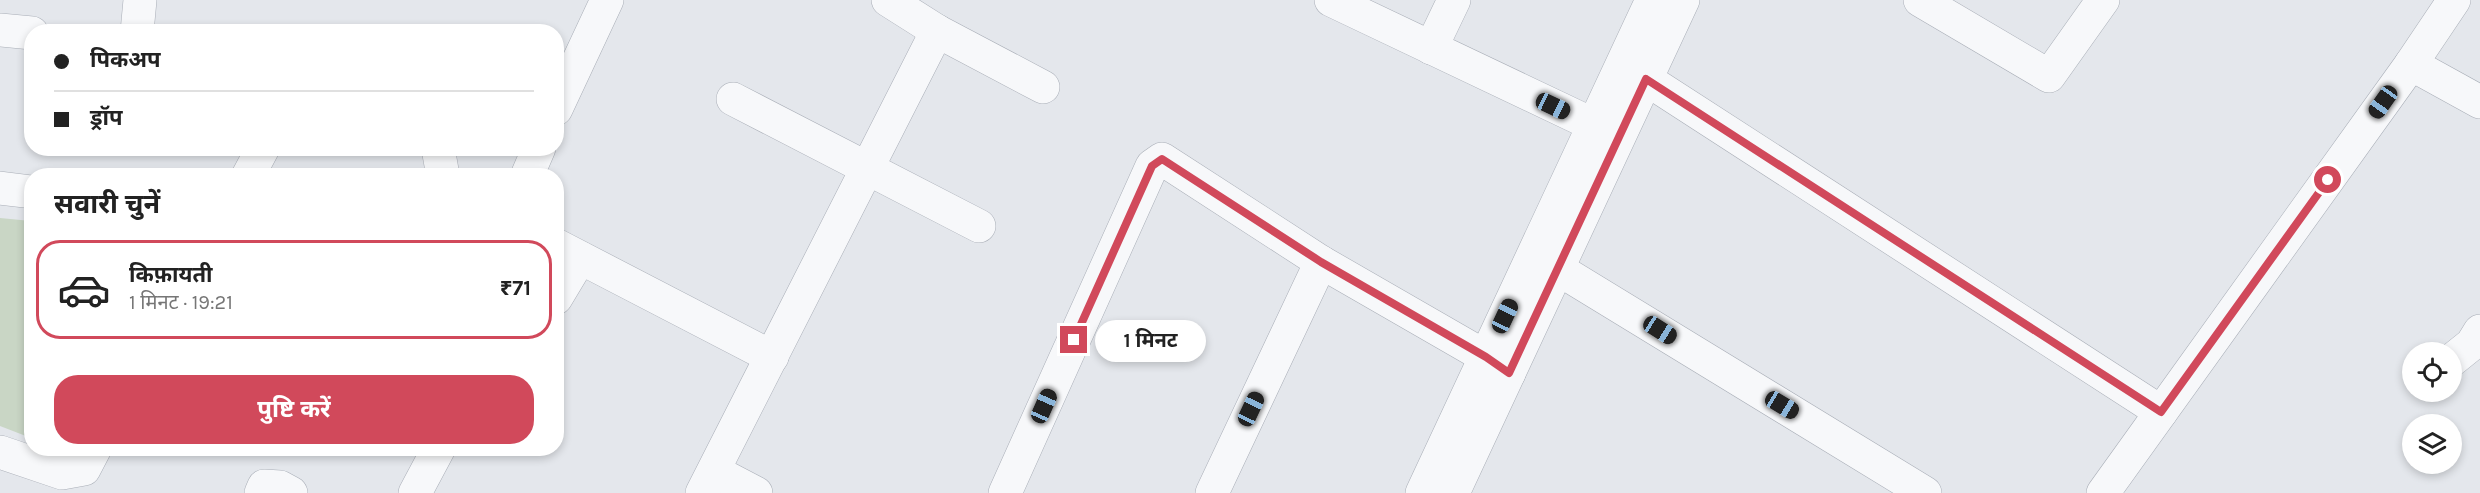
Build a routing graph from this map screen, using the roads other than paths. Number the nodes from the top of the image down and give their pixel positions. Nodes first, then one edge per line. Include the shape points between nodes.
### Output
1 (140, 0) edge
2 (607, 0) edge
3 (888, 0) edge
4 (1331, 0) edge
5 (1454, 0) edge
6 (1652, 0) edge
7 (1683, 0) edge
8 (2103, 0) edge
9 (2454, 0) edge
10 (1932, 3) edge
11 (138, 24) edge
12 (0, 30) edge
13 (937, 30) junction
14 (24, 32) edge
15 (1431, 48) junction
16 (2411, 64) junction
17 (1646, 79) junction
18 (564, 85) edge
19 (1043, 87) dead end
20 (733, 99) dead end
21 (2480, 102) edge
22 (1607, 130) junction
23 (867, 169) junction
24 (0, 188) edge
25 (24, 191) edge
26 (979, 226) dead end
27 (568, 251) edge
28 (1546, 261) junction
29 (1321, 262) junction
30 (564, 267) edge
31 (2480, 331) edge
32 (2462, 352) edge
33 (772, 357) junction
34 (1497, 365) junction
35 (2161, 412) junction
36 (0, 452) edge
37 (91, 456) edge
38 (435, 456) edge
39 (708, 482) edge
40 (261, 493) edge
41 (291, 493) edge
42 (415, 493) edge
43 (756, 493) edge
44 (1005, 493) edge
45 (1212, 493) edge
46 (1422, 493) edge
47 (1453, 493) edge
48 (1925, 493) edge
49 (2103, 493) edge

1 - 11 street
2 - 18 street
3 - 13 street
4 - 15 street
5 - 15 street
6 - 22 street
7 - 17 street
8 - 10 street via 2049,76
9 - 16 street
12 - 14 street
13 - 19 street
13 - 23 street
15 - 22 street
16 - 21 street
16 - 35 street
17 - 22 street
17 - 35 street
20 - 23 street
22 - 28 street
23 - 26 street
23 - 33 street
24 - 25 street
27 - 30 street
27 - 33 street
28 - 34 street
28 - 48 street
29 - 34 street
29 - 44 street via 1162,159 1152,166
29 - 45 street
31 - 32 street
33 - 39 street
34 - 46 street
34 - 47 street
35 - 49 street
36 - 37 street via 62,473 84,469
38 - 42 street
39 - 43 street
40 - 41 street via 264,486 280,487

